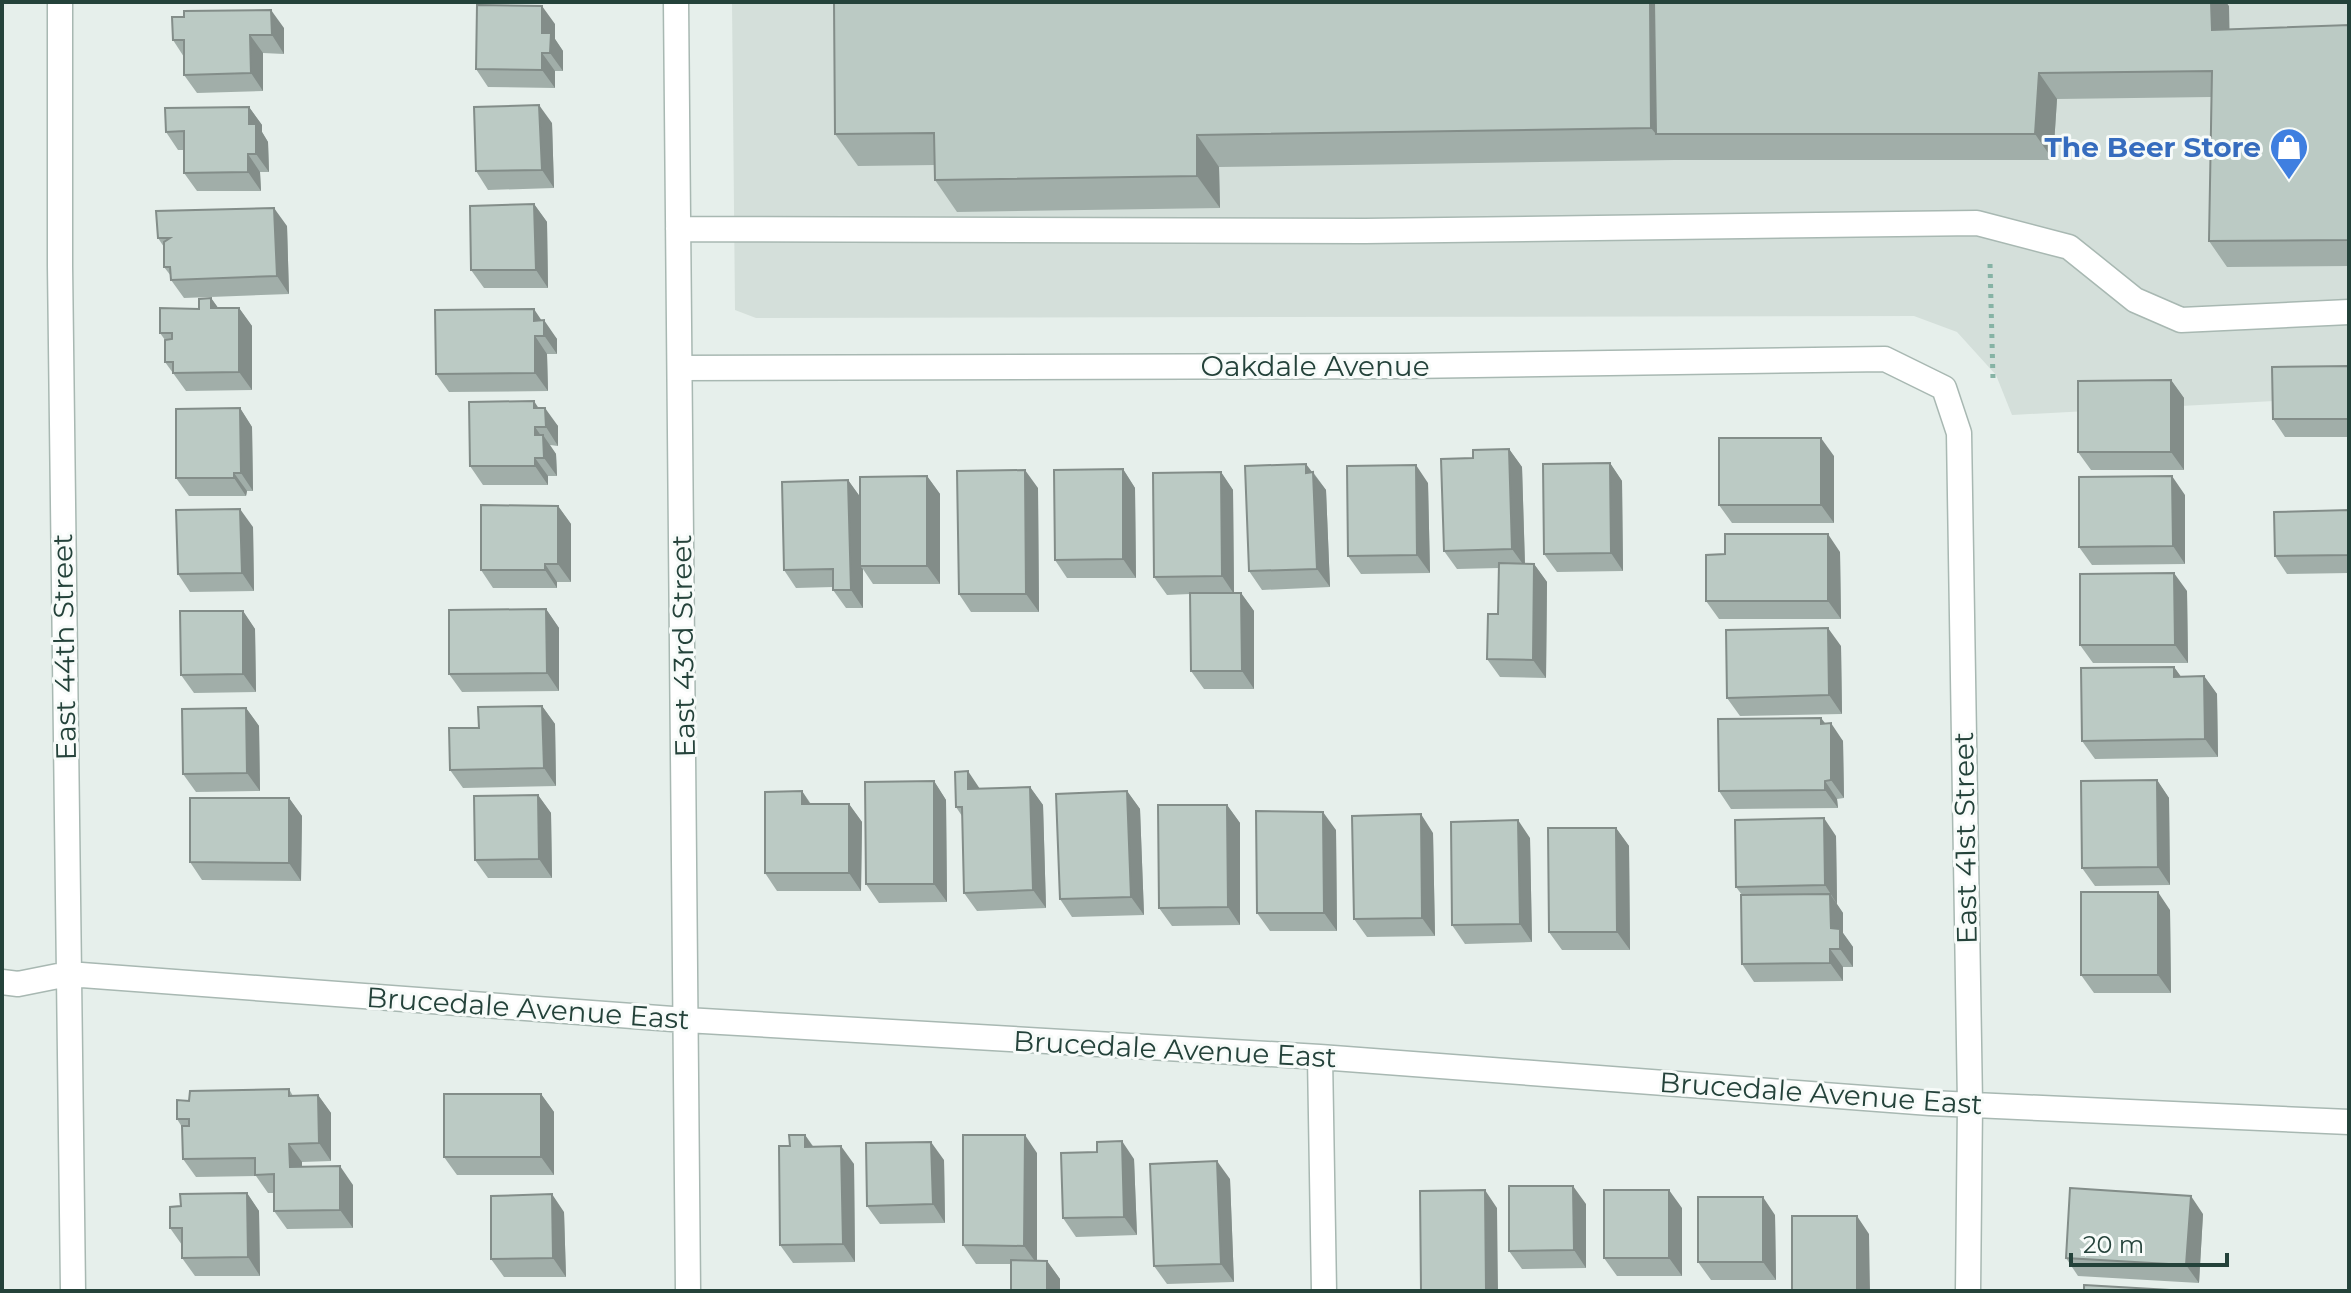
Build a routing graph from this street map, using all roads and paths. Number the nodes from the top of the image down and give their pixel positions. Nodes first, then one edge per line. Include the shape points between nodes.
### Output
1 (60, 2) edge
2 (676, 2) edge
3 (1989, 227) junction
4 (678, 229) junction
5 (2349, 312) edge
6 (680, 368) junction
7 (1993, 379) dead end
8 (1944, 388) joint
9 (68, 974) junction
10 (2, 982) edge
11 (686, 1020) junction
12 (1320, 1057) junction
13 (1970, 1104) junction
14 (2349, 1122) edge
15 (73, 1291) edge
16 (688, 1291) edge
17 (1324, 1291) edge
18 (1968, 1291) edge

1 - 9 street, East 44th Street
2 - 4 street, East 43rd Street
3 - 4 street via 1977,223 1365,231
3 - 5 street via 2069,247 2135,300 2181,320
3 - 7 path
4 - 6 street, East 43rd Street
6 - 8 street, Oakdale Avenue via 1885,359
6 - 11 street, East 43rd Street
8 - 13 street, East 41st Street via 1959,433
9 - 10 street, Brucedale Avenue East
9 - 11 street, Brucedale Avenue East
9 - 15 street, East 44th Street
11 - 12 street, Brucedale Avenue East
11 - 16 street, East 43rd Street
12 - 13 street, Brucedale Avenue East
12 - 17 street
13 - 14 street, Brucedale Avenue East
13 - 18 street, East 41st Street

